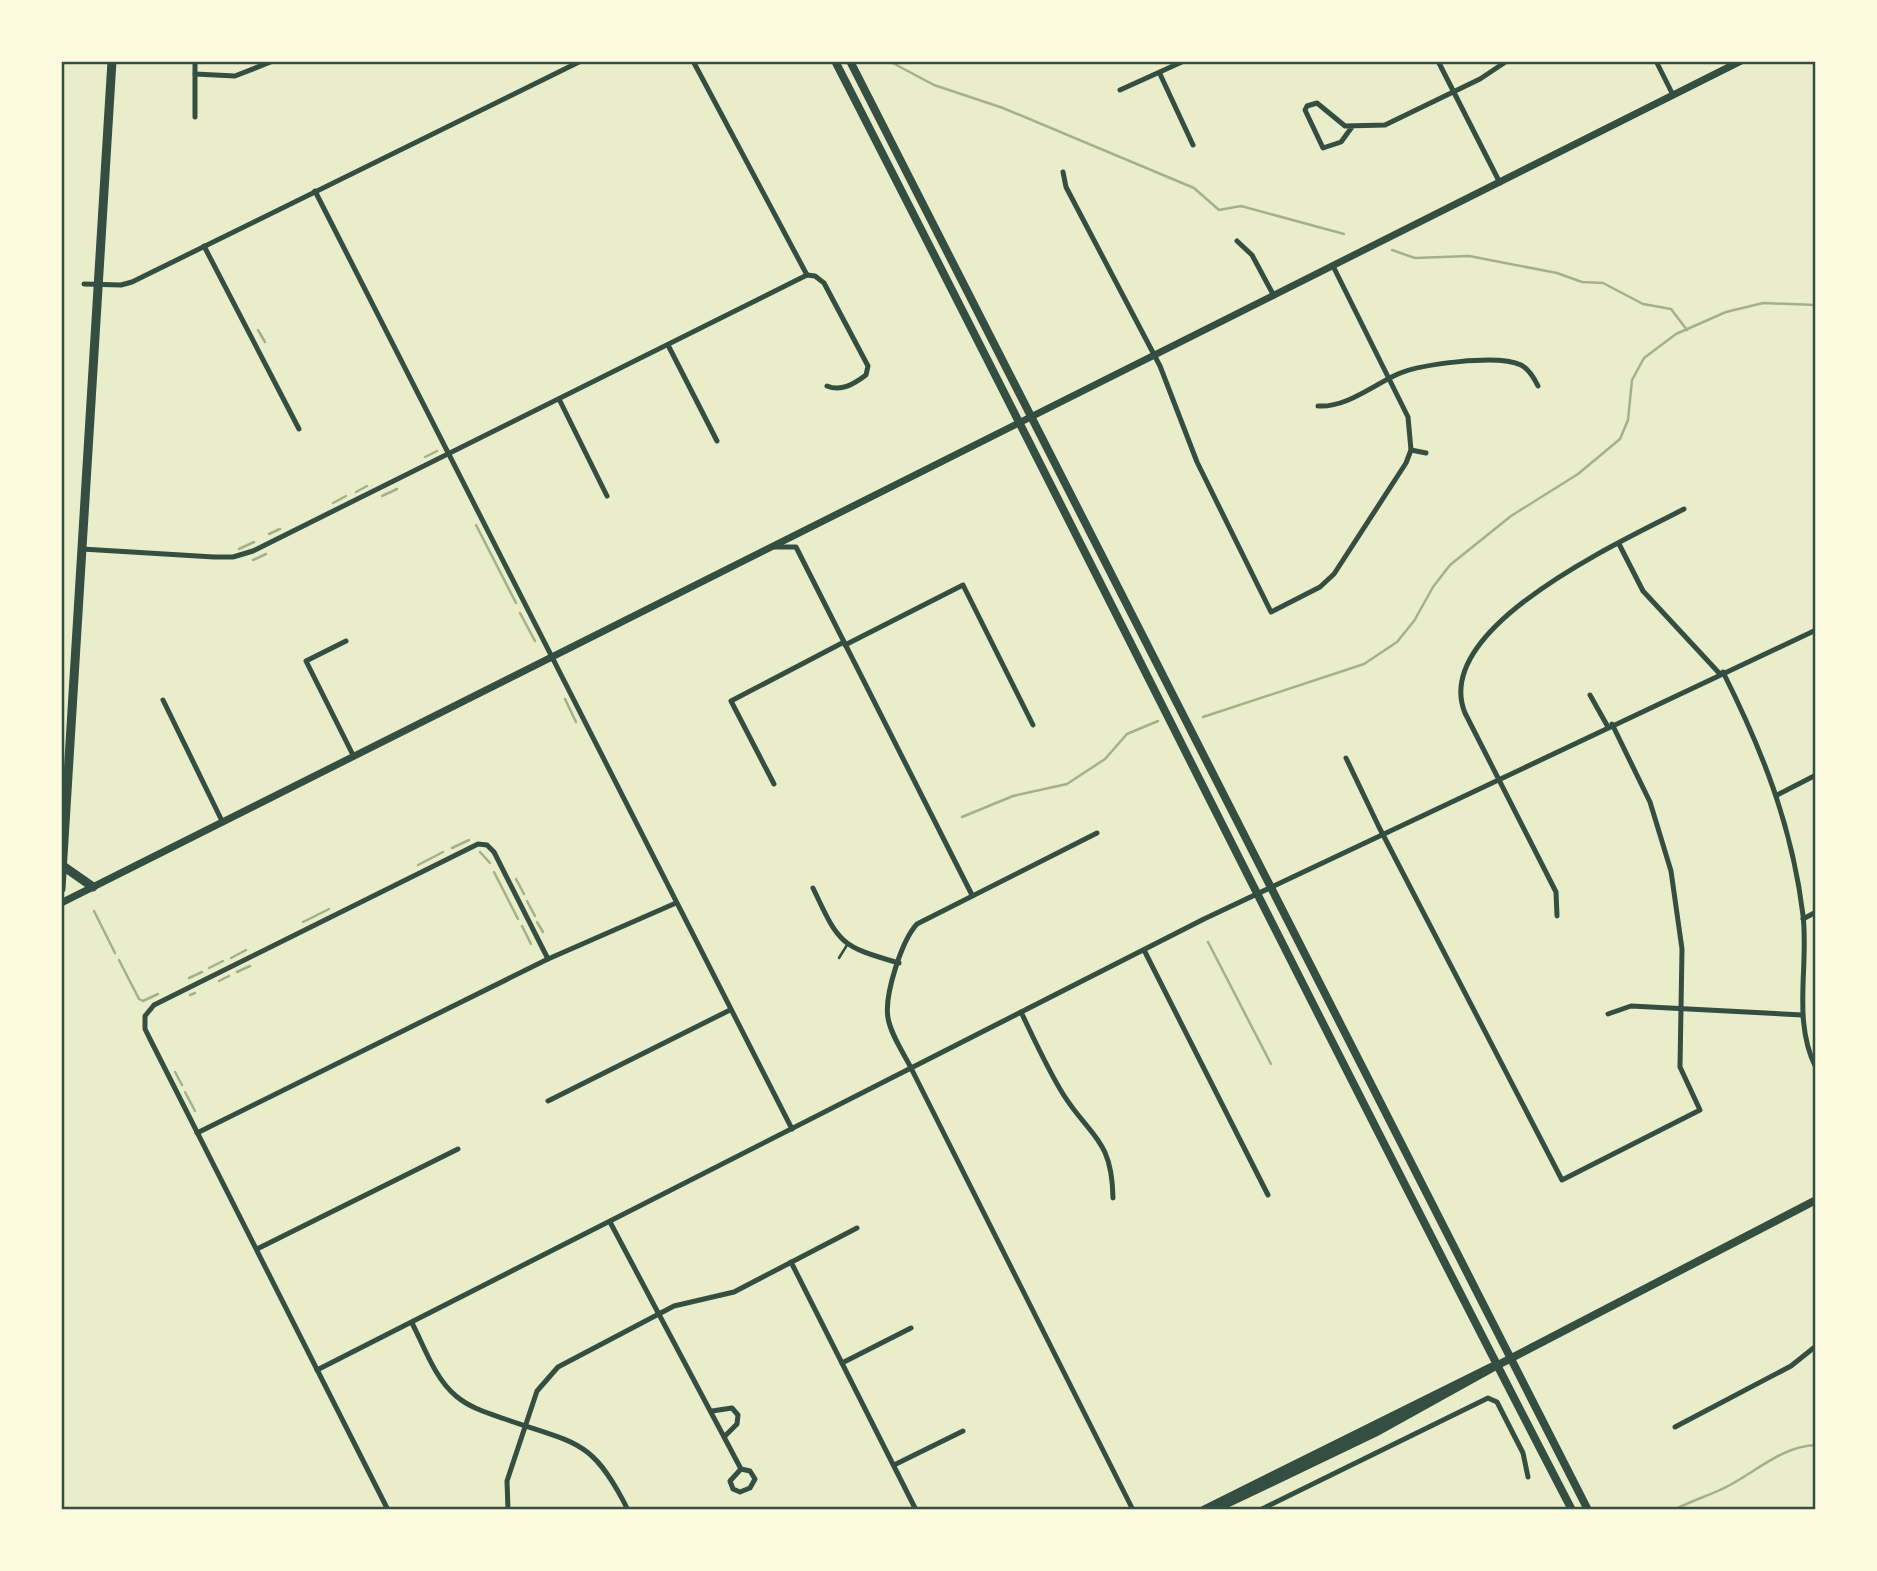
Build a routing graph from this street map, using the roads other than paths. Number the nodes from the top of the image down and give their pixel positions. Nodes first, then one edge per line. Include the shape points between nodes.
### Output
1 (112, 61) edge
2 (195, 61) edge
3 (273, 61) edge
4 (581, 61) edge
5 (693, 61) edge
6 (835, 61) edge
7 (850, 61) edge
8 (1184, 61) edge
9 (1438, 61) edge
10 (1507, 61) edge
11 (1656, 61) edge
12 (1741, 61) edge
13 (195, 74) junction
14 (1160, 74) junction
15 (1120, 90) dead end
16 (1454, 91) junction
17 (1673, 95) junction
18 (195, 117) dead end
19 (1352, 127) junction
20 (1193, 145) dead end
21 (1063, 172) dead end
22 (1500, 183) junction
23 (315, 191) junction
24 (1237, 241) dead end
25 (204, 246) junction
26 (1333, 266) junction
27 (807, 275) junction
28 (84, 284) dead end
29 (98, 285) junction
30 (1274, 296) junction
31 (668, 345) junction
32 (1154, 356) junction
33 (1389, 378) junction
34 (827, 386) dead end
35 (1538, 386) dead end
36 (559, 399) junction
37 (1318, 406) dead end
38 (1034, 414) junction
39 (1021, 421) junction
40 (299, 429) dead end
41 (717, 441) dead end
42 (1411, 450) junction
43 (1426, 453) dead end
44 (449, 454) junction
45 (607, 496) dead end
46 (1684, 509) dead end
47 (1619, 544) junction
48 (771, 547) junction
49 (82, 549) junction
50 (1816, 630) edge
51 (346, 641) dead end
52 (844, 644) junction
53 (552, 656) junction
54 (1722, 673) junction
55 (1590, 695) dead end
56 (163, 700) dead end
57 (1033, 725) dead end
58 (1610, 726) junction
59 (353, 755) junction
60 (1346, 758) dead end
61 (70, 759) junction
62 (1816, 775) edge
63 (1499, 778) junction
64 (61, 783) edge
65 (774, 784) dead end
66 (1777, 795) junction
67 (222, 821) junction
68 (1097, 834) dead end
69 (1383, 834) junction
70 (63, 866) edge
71 (93, 887) junction
72 (813, 888) dead end
73 (1270, 888) junction
74 (61, 889) edge
75 (1257, 894) junction
76 (972, 895) junction
77 (676, 902) junction
78 (61, 903) edge
79 (1816, 912) edge
80 (1557, 916) dead end
81 (1803, 919) junction
82 (846, 945) junction
83 (1144, 950) junction
84 (839, 958) dead end
85 (548, 960) junction
86 (899, 963) junction
87 (1681, 1008) junction
88 (730, 1010) junction
89 (1021, 1012) junction
90 (1608, 1014) dead end
91 (1802, 1015) junction
92 (1816, 1050) edge
93 (1809, 1053) junction
94 (911, 1068) junction
95 (1816, 1068) edge
96 (548, 1101) dead end
97 (792, 1129) junction
98 (197, 1133) junction
99 (458, 1149) dead end
100 (1268, 1195) dead end
101 (1113, 1198) dead end
102 (1816, 1200) edge
103 (610, 1222) junction
104 (857, 1228) dead end
105 (257, 1249) junction
106 (791, 1262) junction
107 (657, 1315) junction
108 (412, 1323) junction
109 (911, 1328) dead end
110 (1816, 1346) edge
111 (1510, 1359) junction
112 (842, 1363) junction
113 (1495, 1366) junction
114 (317, 1370) junction
115 (712, 1411) junction
116 (526, 1426) junction
117 (1675, 1427) dead end
118 (963, 1431) dead end
119 (724, 1436) junction
120 (894, 1465) junction
121 (741, 1469) junction
122 (1528, 1477) dead end
123 (388, 1510) edge
124 (509, 1510) edge
125 (628, 1510) edge
126 (916, 1510) edge
127 (1133, 1510) edge
128 (1203, 1510) edge
129 (1214, 1510) edge
130 (1260, 1510) edge
131 (1572, 1510) edge
132 (1588, 1510) edge

1 - 29 main road
2 - 13 street
3 - 13 street via 235,76
4 - 23 street
5 - 27 street
6 - 39 main road
7 - 38 main road
8 - 14 street
9 - 16 street
10 - 16 street
11 - 17 street
12 - 17 street
13 - 18 street
14 - 15 street
14 - 20 street
16 - 19 street via 1385,125
16 - 22 street
17 - 22 street
19 - 19 street via 1334,119 1317,103 1305,110 1326,149 1341,142
21 - 32 street via 1066,187
22 - 26 street
23 - 25 street
23 - 44 street
24 - 30 street via 1252,255
25 - 29 street via 127,284
25 - 40 street
26 - 30 street
26 - 33 street
27 - 31 street
27 - 34 street via 824,283 868,366 866,375 852,384 837,390
28 - 29 street
29 - 49 main road
30 - 32 street
31 - 36 street
31 - 41 street
32 - 38 street
32 - 42 street via 1197,462 1271,612 1330,578
33 - 35 street via 1409,370 1492,361 1525,367
33 - 37 street via 1338,404
33 - 42 street via 1409,421
36 - 44 street
36 - 45 street
38 - 39 street
38 - 73 main road
39 - 48 street
39 - 75 main road
42 - 43 street
44 - 49 street via 239,556
44 - 53 street
46 - 47 street
47 - 54 street via 1643,592
47 - 63 street via 1505,615 1466,669 1460,694 1465,713
48 - 52 street via 796,547
48 - 53 street
49 - 61 main road
50 - 54 street
51 - 59 street via 306,661
52 - 57 street via 963,585
52 - 65 street via 731,701
52 - 76 street
53 - 59 street
53 - 77 street
54 - 58 street
54 - 66 street via 1754,732
55 - 58 street
56 - 67 street
58 - 63 street
58 - 87 street via 1650,802 1671,872 1680,918
59 - 67 street
60 - 69 street
61 - 64 main road
61 - 70 main road
62 - 66 street
63 - 69 street
63 - 80 street via 1556,892
66 - 81 street
67 - 71 street
68 - 76 street
69 - 73 street
69 - 87 street via 1562,1180 1700,1110 1680,1067
70 - 71 main road
70 - 74 main road
71 - 78 street
72 - 82 street via 835,935
73 - 75 street
73 - 111 main road
75 - 83 street
75 - 113 main road
76 - 86 street via 918,924 908,936
77 - 85 street
77 - 88 street
79 - 81 street
81 - 91 street
82 - 84 lane
82 - 86 street
83 - 89 street
83 - 100 street
85 - 98 street
85 - 98 street via 494,852 484,844 472,846 154,1005 145,1016 147,1033
86 - 94 street via 888,1013
87 - 90 street via 1631,1006
87 - 91 street
88 - 96 street
88 - 97 street
89 - 94 street
89 - 101 street via 1064,1095 1102,1144
91 - 93 street
92 - 93 street
93 - 95 street
94 - 97 street
94 - 127 street
97 - 103 street
98 - 105 street
99 - 105 street
102 - 111 main road
103 - 107 street
103 - 108 street
104 - 106 street
105 - 114 street
106 - 107 street via 734,1292 681,1303
106 - 112 street
107 - 115 street
107 - 116 street via 566,1361 550,1374 537,1391
108 - 114 street
108 - 116 street via 454,1395 474,1408
109 - 112 street
110 - 117 street via 1791,1366
111 - 113 main road
111 - 132 main road
112 - 120 street
113 - 128 main road
113 - 129 main road via 1375,1433
113 - 131 main road
114 - 123 street
115 - 119 street
115 - 119 street via 732,1408 738,1415 737,1424
116 - 124 street via 507,1481
116 - 125 street via 576,1443 594,1455 611,1475
118 - 120 street
119 - 121 street
120 - 126 street
121 - 121 street via 750,1471 755,1479 750,1488 740,1492 730,1481
122 - 130 street via 1523,1452 1496,1402 1488,1398

